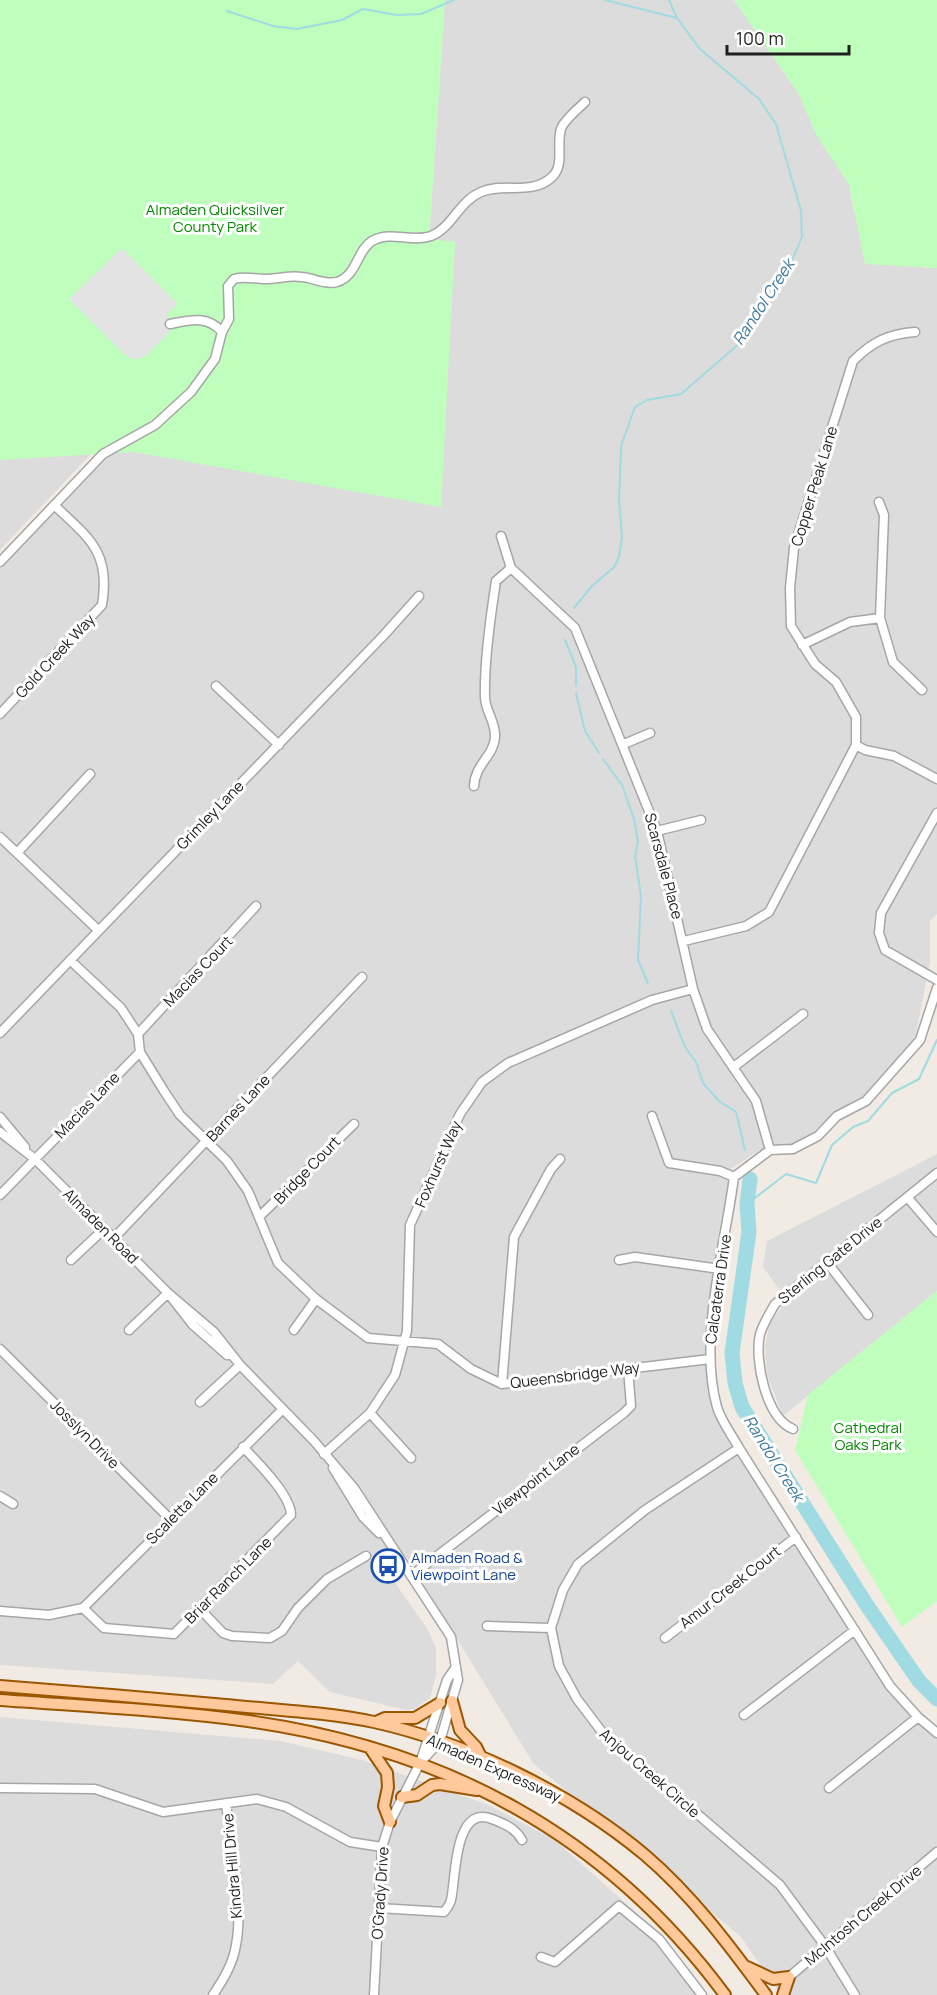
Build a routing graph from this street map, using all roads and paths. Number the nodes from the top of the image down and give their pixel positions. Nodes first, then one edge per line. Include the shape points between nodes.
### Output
1 (585, 102) dead end
2 (171, 324) dead end
3 (222, 332) junction
4 (915, 332) dead end
5 (879, 502) dead end
6 (54, 505) junction
7 (501, 536) dead end
8 (0, 562) edge
9 (511, 568) junction
10 (419, 596) dead end
11 (879, 618) junction
12 (802, 645) junction
13 (216, 686) dead end
14 (922, 690) dead end
15 (0, 714) edge
16 (650, 734) dead end
17 (624, 744) junction
18 (279, 745) junction
19 (856, 745) junction
20 (90, 774) dead end
21 (937, 779) edge
22 (474, 786) dead end
23 (937, 813) edge
24 (701, 820) dead end
25 (657, 831) junction
26 (0, 837) edge
27 (17, 853) junction
28 (256, 906) dead end
29 (98, 930) junction
30 (684, 941) junction
31 (70, 960) junction
32 (362, 977) dead end
33 (937, 980) edge
34 (937, 988) edge
35 (693, 989) junction
36 (803, 1014) dead end
37 (0, 1034) edge
38 (138, 1034) junction
39 (140, 1052) junction
40 (735, 1066) junction
41 (652, 1116) dead end
42 (0, 1117) edge
43 (354, 1124) dead end
44 (0, 1131) edge
45 (207, 1141) junction
46 (770, 1150) junction
47 (35, 1159) junction
48 (560, 1159) dead end
49 (937, 1173) edge
50 (734, 1177) junction
51 (0, 1195) edge
52 (908, 1198) junction
53 (260, 1216) junction
54 (104, 1229) junction
55 (937, 1232) edge
56 (114, 1238) junction
57 (71, 1260) dead end
58 (619, 1260) dead end
59 (826, 1261) junction
60 (720, 1269) junction
61 (168, 1293) junction
62 (316, 1299) junction
63 (868, 1315) dead end
64 (129, 1330) dead end
65 (294, 1330) dead end
66 (404, 1342) junction
67 (0, 1350) edge
68 (710, 1359) junction
69 (240, 1365) junction
70 (628, 1369) junction
71 (502, 1384) junction
72 (200, 1402) dead end
73 (283, 1409) junction
74 (370, 1413) junction
75 (793, 1429) dead end
76 (243, 1448) junction
77 (739, 1448) junction
78 (324, 1454) junction
79 (411, 1458) dead end
80 (0, 1496) edge
81 (13, 1504) dead end
82 (170, 1519) junction
83 (796, 1537) junction
84 (366, 1556) dead end
85 (411, 1576) junction
86 (83, 1608) junction
87 (200, 1609) junction
88 (0, 1611) edge
89 (488, 1626) dead end
90 (551, 1628) junction
91 (855, 1629) junction
92 (665, 1638) dead end
93 (456, 1667) junction
94 (0, 1686) edge
95 (0, 1700) edge
96 (452, 1701) junction
97 (440, 1703) junction
98 (744, 1716) dead end
99 (918, 1717) junction
100 (375, 1722) junction
101 (937, 1733) edge
102 (434, 1740) junction
103 (370, 1748) junction
104 (482, 1759) junction
105 (420, 1763) junction
106 (0, 1788) edge
107 (829, 1788) dead end
108 (483, 1790) junction
109 (402, 1797) junction
110 (226, 1803) junction
111 (390, 1822) junction
112 (522, 1840) dead end
113 (382, 1847) junction
114 (937, 1852) edge
115 (379, 1908) junction
116 (825, 1946) junction
117 (541, 1957) dead end
118 (743, 1965) junction
119 (789, 1977) junction
120 (701, 1994) edge
121 (213, 1995) edge
122 (375, 1995) edge
123 (725, 1995) edge
124 (766, 1995) edge
125 (783, 1995) edge
126 (855, 1995) edge

1 - 3 street via 561,128 559,166 545,182 529,188 484,190 459,208 443,229 432,236 375,240 369,243 354,269 336,282 292,276 234,279 228,286 229,319
2 - 3 street via 200,319
3 - 6 street via 215,359 191,392 155,425 103,454
4 - 12 street, Copper Peak Lane via 892,334 868,346 853,362 794,548 791,626
5 - 11 street via 884,516
6 - 8 street
6 - 15 street, Gold Creek Way via 91,540 103,563 106,584 102,605
7 - 9 street
9 - 17 street, Scarsdale Place via 575,628
9 - 22 street via 496,581 492,612 485,699 496,739 475,773
10 - 18 street, Grimley Lane
11 - 12 street via 850,622
11 - 14 street via 893,662
12 - 19 street, Copper Peak Lane via 815,664 836,682 856,717
13 - 18 street
16 - 17 street
17 - 25 street, Scarsdale Place
18 - 29 street, Grimley Lane
19 - 21 street via 894,756
19 - 30 street, Copper Peak Lane via 769,912 746,926
20 - 27 street
23 - 33 street via 881,913 879,933 885,950
24 - 25 street
25 - 30 street, Scarsdale Place
26 - 27 street
27 - 29 street
28 - 38 street, Macias Court
29 - 31 street, Grimley Lane
30 - 35 street, Scarsdale Place
31 - 37 street, Grimley Lane
31 - 38 street, Queensbridge Way via 121,1008
32 - 45 street, Barnes Lane
34 - 46 street via 920,1040 866,1101 837,1116 818,1136 793,1149
35 - 40 street, Scarsdale Place via 707,1029
35 - 66 street, Foxhurst Way via 652,1000 508,1063 482,1082 460,1114 410,1225
36 - 40 street
38 - 39 street, Queensbridge Way
39 - 45 street, Queensbridge Way via 180,1114
39 - 47 street, Macias Lane
40 - 46 street, Scarsdale Place via 756,1101
41 - 50 street via 669,1163
42 - 47 street, Almaden Road
43 - 53 street, Bridge Court
44 - 47 street, Almaden Road
45 - 53 street, Queensbridge Way via 227,1161
45 - 56 street, Barnes Lane
46 - 50 street
47 - 51 street, Macias Lane
47 - 54 street, Almaden Road
48 - 71 street via 514,1237
49 - 52 street, Sterling Gate Drive
50 - 60 street, Calcaterra Drive
52 - 55 street
52 - 59 street, Sterling Gate Drive
53 - 62 street, Queensbridge Way via 278,1263
54 - 56 street, Almaden Road
54 - 57 street
56 - 61 street, Almaden Road
58 - 60 street via 635,1257
59 - 63 street
59 - 75 street, Sterling Gate Drive via 775,1304 760,1333 759,1369 771,1407 784,1425
60 - 68 street, Calcaterra Drive
61 - 64 street
61 - 69 street, Almaden Road via 207,1339
62 - 65 street
62 - 66 street, Queensbridge Way via 368,1338
66 - 71 street, Queensbridge Way via 438,1344 471,1369
66 - 74 street, Foxhurst Way via 395,1375
67 - 82 street, Josslyn Drive
68 - 70 street, Queensbridge Way
68 - 77 street, Calcaterra Drive via 718,1408
69 - 72 street
69 - 73 street, Almaden Road
70 - 71 street, Queensbridge Way
70 - 85 street, Viewpoint Lane via 631,1406 624,1413
73 - 76 street, Scaletta Lane
73 - 78 street, Almaden Road
74 - 78 street, Foxhurst Way
74 - 79 street
76 - 82 street, Scaletta Lane
76 - 87 street, Briar Ranch Lane via 267,1473 291,1515
77 - 83 street, Calcaterra Drive
77 - 90 street, Anjou Creek Circle via 645,1510 578,1564 563,1590
78 - 85 street, Almaden Road via 354,1488
80 - 81 street
82 - 86 street, Scaletta Lane
83 - 91 street, Calcaterra Drive
83 - 92 street, Amur Creek Court
84 - 87 street via 327,1579 282,1630 270,1638 223,1633
85 - 93 street, Almaden Road via 451,1637
86 - 87 street, Briar Ranch Lane via 104,1629 174,1634
86 - 88 street via 50,1615
89 - 90 street
90 - 116 street, Anjou Creek Circle via 559,1666 602,1732 780,1885
91 - 98 street
91 - 99 street, Calcaterra Drive via 890,1686
93 - 96 street, Almaden Road via 458,1680
93 - 97 street, Almaden Road
94 - 100 main road, Almaden Expressway
95 - 103 main road, Almaden Expressway via 250,1722
96 - 102 street, Almaden Road
96 - 104 main road via 460,1730
97 - 100 main road via 415,1718
97 - 102 street, Almaden Road
99 - 101 street, Calcaterra Drive
99 - 107 street
100 - 102 main road, Almaden Expressway
102 - 104 main road, Almaden Expressway
102 - 105 street, Almaden Road
103 - 105 main road, Almaden Expressway
103 - 111 main road via 387,1773 384,1806
104 - 118 main road, Almaden Expressway via 557,1795 619,1834 677,1886
105 - 108 main road, Almaden Expressway
105 - 109 street, O'Grady Drive
106 - 110 street via 95,1789 163,1812
108 - 109 main road via 440,1784
108 - 123 main road, Almaden Expressway via 596,1859 686,1944
109 - 111 street, O'Grady Drive
110 - 113 street via 257,1799 286,1807 339,1837
110 - 121 street, Kindra Hill Drive via 239,1921 236,1947
111 - 113 street, O'Grady Drive
112 - 115 street via 514,1828 478,1818 468,1828 456,1853 451,1899 444,1912
113 - 115 street, O'Grady Drive
114 - 116 street, McIntosh Creek Drive
115 - 122 street, O'Grady Drive
116 - 119 street, McIntosh Creek Drive
116 - 126 street, Anjou Creek Circle
117 - 120 street via 555,1962 619,1906 659,1939
118 - 119 main road via 773,1979
118 - 124 main road, Almaden Expressway
119 - 125 main road

